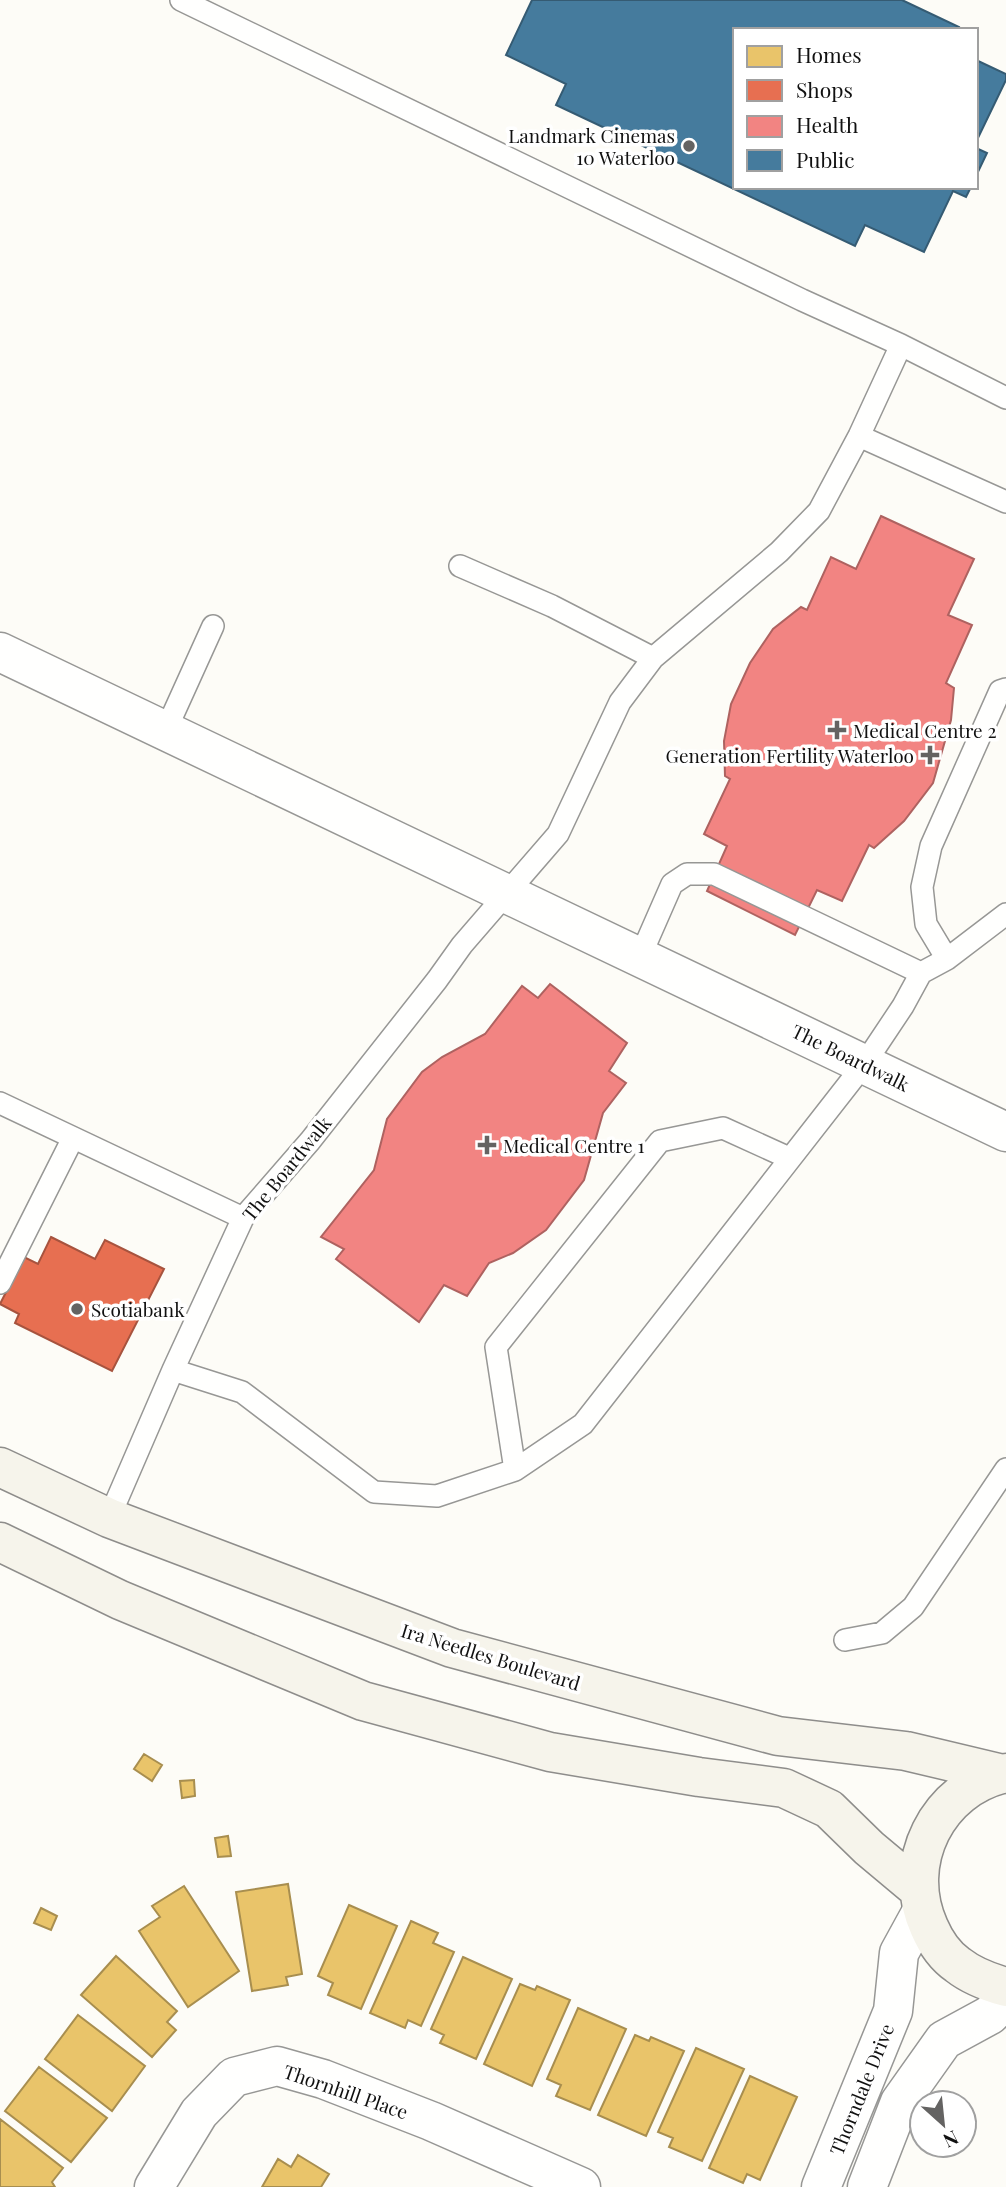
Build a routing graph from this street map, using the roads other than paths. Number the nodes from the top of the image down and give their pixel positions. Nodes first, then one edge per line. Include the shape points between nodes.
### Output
1 (181, 0) edge
2 (901, 345) junction
3 (1006, 398) edge
4 (859, 436) junction
5 (1006, 502) edge
6 (460, 566) dead end
7 (213, 626) dead end
8 (0, 652) edge
9 (653, 658) junction
10 (1006, 689) edge
11 (165, 732) junction
12 (506, 893) junction
13 (1006, 914) edge
14 (640, 957) junction
15 (947, 959) junction
16 (921, 974) junction
17 (865, 1063) junction
18 (0, 1103) edge
19 (1006, 1132) edge
20 (73, 1138) junction
21 (789, 1158) junction
22 (243, 1218) junction
23 (0, 1283) edge
24 (173, 1370) junction
25 (0, 1467) edge
26 (1006, 1469) edge
27 (514, 1470) junction
28 (109, 1518) junction
29 (0, 1542) edge
30 (845, 1640) dead end
31 (1004, 1774) edge
32 (920, 1900) junction
33 (1006, 1987) edge
34 (1006, 1998) edge
35 (154, 2187) edge
36 (581, 2187) edge
37 (821, 2187) edge
38 (867, 2187) edge

1 - 2 lane
2 - 3 lane
2 - 4 lane
4 - 5 lane
4 - 9 lane via 819,511 779,552
6 - 9 lane
7 - 11 lane
8 - 11 street, The Boardwalk
9 - 12 lane via 620,702 558,834
10 - 15 lane via 1000,691 931,846 922,887 926,924
11 - 12 street, The Boardwalk
12 - 14 street, The Boardwalk
12 - 22 lane, The Boardwalk via 310,1141
13 - 15 lane
14 - 16 lane via 672,884 687,874 704,873
14 - 17 street, The Boardwalk
15 - 16 lane
16 - 17 lane
17 - 19 street, The Boardwalk
17 - 21 lane
18 - 20 lane
20 - 22 lane
20 - 23 lane
21 - 27 lane via 583,1424
21 - 27 lane via 723,1128 660,1142 496,1347
22 - 24 lane, The Boardwalk
24 - 27 lane via 242,1392 374,1492 437,1496
24 - 28 lane, The Boardwalk
25 - 28 main road, Ira Needles Boulevard
26 - 30 lane via 913,1608 882,1633
28 - 31 main road, Ira Needles Boulevard via 452,1648 778,1736 906,1751
29 - 32 main road via 120,1600 363,1701 550,1752 784,1788 829,1809
31 - 32 main road via 974,1784 949,1803 931,1829 920,1857
32 - 33 main road via 935,1940 956,1964 984,1981
32 - 37 street, Thorndale Drive via 899,1954 893,2011
34 - 38 street via 990,2015 944,2040 900,2102
35 - 36 street, Thornhill Place via 199,2113 234,2077 277,2066 430,2121

